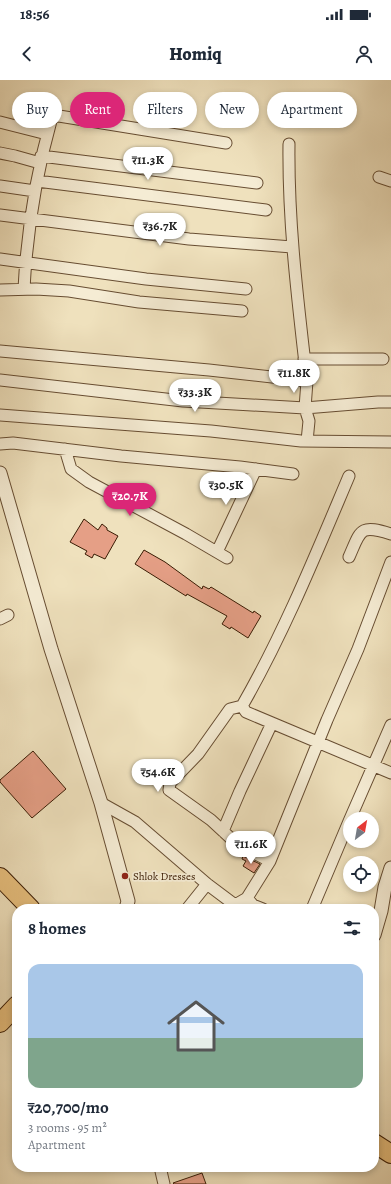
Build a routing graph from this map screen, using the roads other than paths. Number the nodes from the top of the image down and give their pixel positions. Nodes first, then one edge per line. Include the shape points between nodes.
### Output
1 (0, 122) edge
2 (47, 134) junction
3 (226, 143) dead end
4 (289, 144) dead end
5 (0, 153) edge
6 (41, 159) junction
7 (379, 177) dead end
8 (391, 181) edge
9 (257, 183) dead end
10 (0, 186) edge
11 (36, 186) junction
12 (266, 210) dead end
13 (0, 215) edge
14 (30, 220) junction
15 (292, 247) junction
16 (0, 259) edge
17 (25, 262) junction
18 (24, 289) junction
19 (246, 289) dead end
20 (0, 290) edge
21 (242, 312) dead end
22 (0, 351) edge
23 (304, 359) junction
24 (384, 359) dead end
25 (0, 380) edge
26 (307, 381) junction
27 (391, 402) edge
28 (305, 408) junction
29 (0, 415) edge
30 (307, 441) junction
31 (391, 442) edge
32 (0, 444) edge
33 (65, 450) junction
34 (256, 469) junction
35 (0, 473) edge
36 (293, 474) dead end
37 (349, 476) dead end
38 (391, 534) edge
39 (217, 552) junction
40 (349, 557) dead end
41 (227, 558) dead end
42 (391, 562) edge
43 (242, 706) junction
44 (272, 723) junction
45 (391, 724) edge
46 (318, 743) junction
47 (373, 766) junction
48 (391, 773) edge
49 (101, 803) junction
50 (353, 812) edge
51 (223, 831) junction
52 (343, 836) edge
53 (270, 861) junction
54 (391, 868) edge
55 (0, 877) edge
56 (207, 884) junction
57 (247, 898) junction
58 (26, 904) edge
59 (127, 904) edge
60 (191, 904) edge
61 (231, 904) edge
62 (239, 904) edge
63 (253, 904) edge
64 (314, 904) edge
65 (379, 917) edge
66 (12, 1010) edge
67 (0, 1023) edge
68 (379, 1146) edge
69 (391, 1154) edge
70 (161, 1172) edge
71 (164, 1184) edge

1 - 2 street
2 - 3 street via 52,117 59,116
2 - 6 street
4 - 15 street via 288,182
5 - 6 street
6 - 9 street
6 - 11 street
7 - 8 street
10 - 11 street
11 - 12 street
11 - 14 street
13 - 14 street
14 - 15 street via 189,239
14 - 17 street
15 - 23 street
16 - 17 street
17 - 18 street
17 - 19 street via 146,279
18 - 20 street
18 - 21 street via 69,291 140,302
22 - 26 street
23 - 24 street
23 - 26 street
25 - 28 street via 183,401
26 - 28 street
27 - 28 street
28 - 30 street via 309,421
29 - 30 street
30 - 31 street
32 - 33 street via 13,443
33 - 34 street
33 - 39 street via 71,469 89,482
34 - 36 street
34 - 39 street
35 - 49 street via 51,649
37 - 43 street via 311,566
38 - 40 street via 364,529
39 - 41 street
42 - 46 street
43 - 44 street via 246,712
43 - 51 street via 230,710 198,754 170,783 169,790
44 - 46 street
44 - 51 street
45 - 47 street
46 - 47 street
46 - 53 street
47 - 48 street
47 - 50 street
49 - 56 street via 135,822
49 - 59 street
51 - 53 street via 238,844
52 - 64 street
53 - 57 street
54 - 65 street via 384,887
55 - 58 highway
56 - 60 street
56 - 61 street
57 - 62 street
57 - 63 street
66 - 67 highway
68 - 69 highway
70 - 71 street

